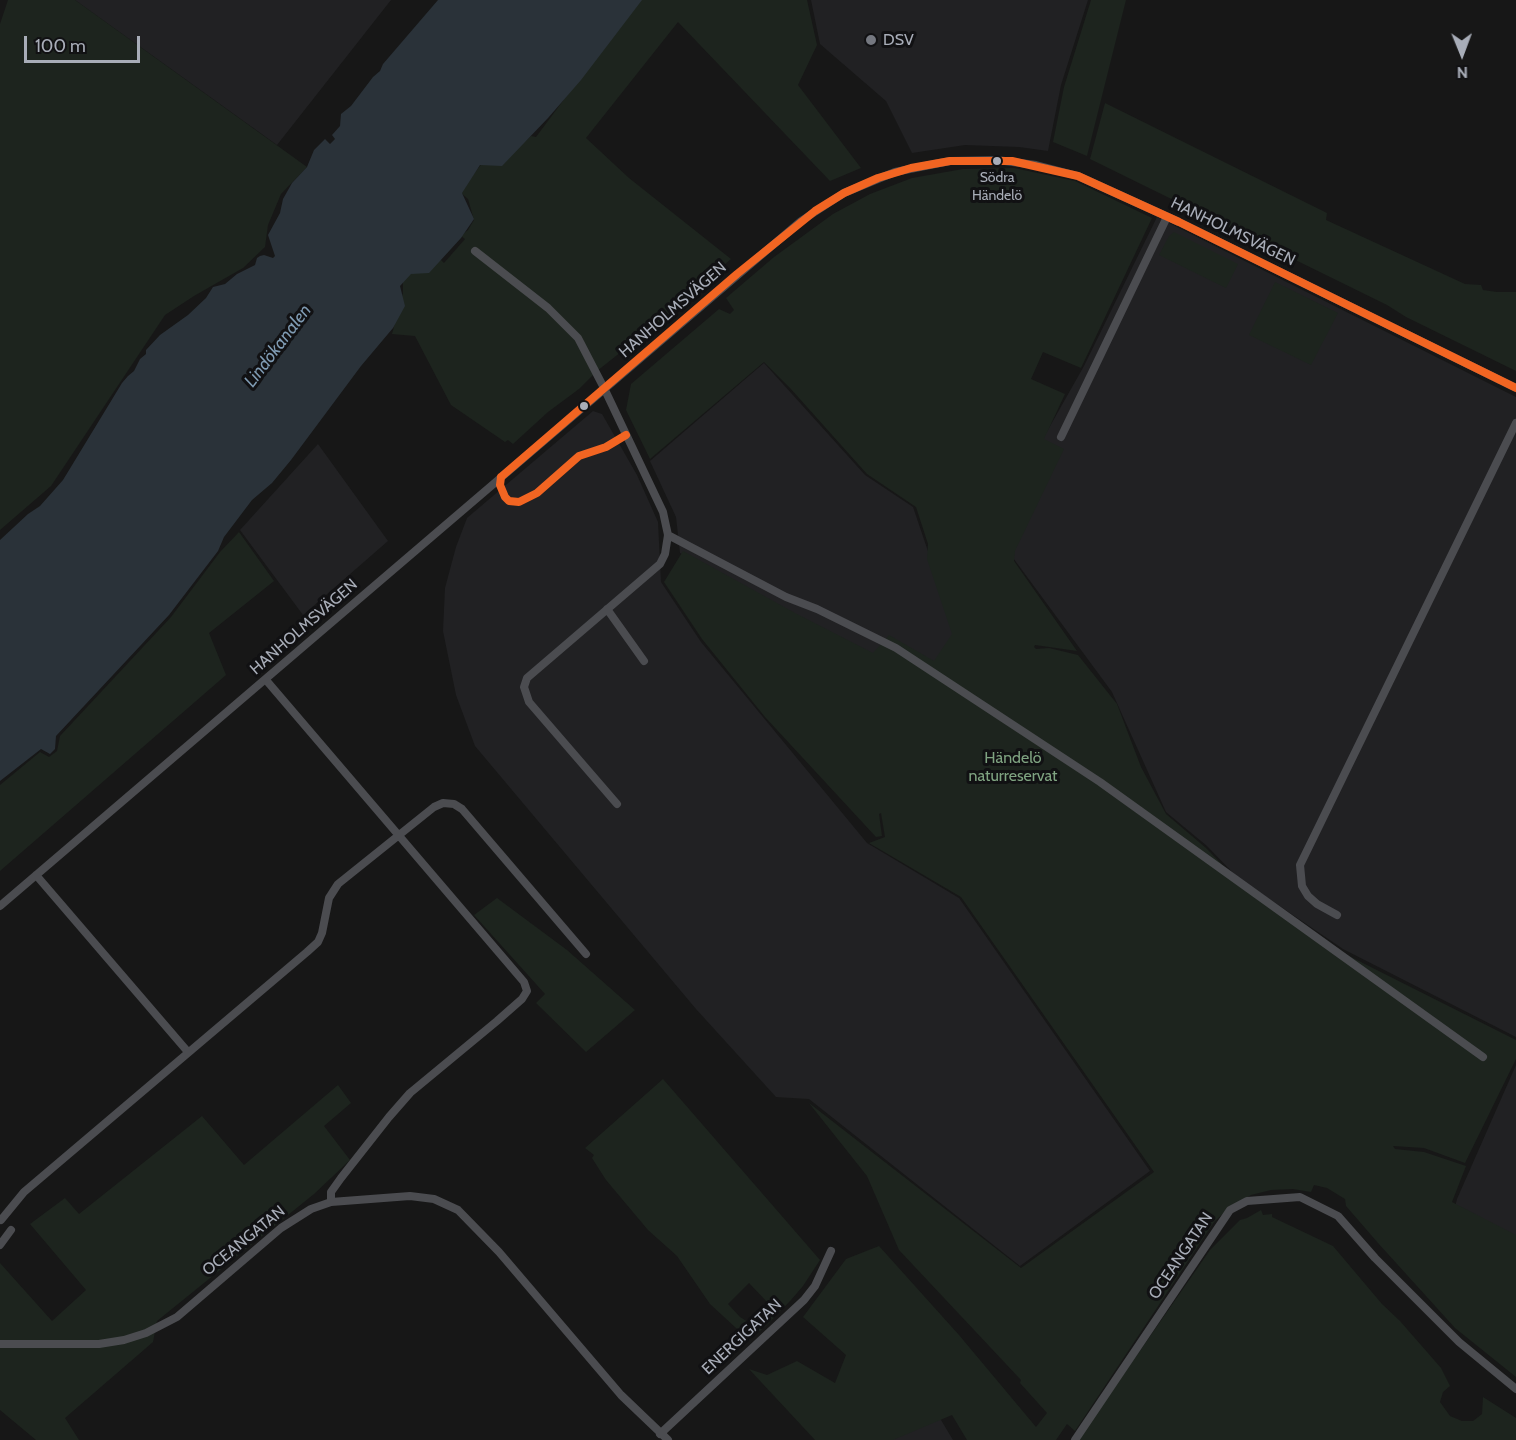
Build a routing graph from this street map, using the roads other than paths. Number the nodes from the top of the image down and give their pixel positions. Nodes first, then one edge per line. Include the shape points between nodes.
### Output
1 (1167, 217) junction
2 (475, 251) dead end
3 (604, 388) junction
4 (1516, 388) edge
5 (1516, 423) edge
6 (1061, 437) dead end
7 (668, 535) junction
8 (608, 609) junction
9 (644, 661) dead end
10 (266, 680) junction
11 (617, 804) dead end
12 (399, 835) junction
13 (36, 875) junction
14 (0, 906) edge
15 (1337, 915) dead end
16 (586, 954) dead end
17 (188, 1052) junction
18 (1484, 1057) dead end
19 (331, 1203) junction
20 (1, 1220) edge
21 (11, 1230) dead end
22 (0, 1245) edge
23 (831, 1251) dead end
24 (0, 1344) edge
25 (1516, 1389) edge
26 (664, 1437) edge
27 (1074, 1440) edge

1 - 3 street, HANHOLMSVÄGEN via 1078,176 1036,165 997,160 951,161 895,172 844,193 801,221
1 - 4 street, HANHOLMSVÄGEN
1 - 6 street
2 - 3 street via 548,308 578,338
3 - 7 street via 663,512
3 - 10 street, HANHOLMSVÄGEN
5 - 15 street via 1300,865 1302,886 1308,896
7 - 8 street via 660,564
7 - 18 street via 786,597 896,648 1100,782
8 - 9 street
8 - 11 street via 527,678 524,687 529,702
10 - 12 street
10 - 13 street, HANHOLMSVÄGEN
12 - 16 street via 443,803 462,809
12 - 17 street via 338,884 329,898 318,942
12 - 19 street via 524,982 527,991 410,1093 341,1178 331,1192
13 - 14 street, HANHOLMSVÄGEN
13 - 17 street
17 - 20 street via 24,1192
19 - 24 street, OCEANGATAN via 295,1217 177,1317 146,1333 99,1344
19 - 26 street, OCEANGATAN via 410,1196 434,1199 458,1210 621,1395
21 - 22 street
23 - 26 street, ENERGIGATAN via 804,1300
25 - 27 street, OCEANGATAN via 1459,1342 1338,1216 1300,1197 1247,1201 1230,1210

